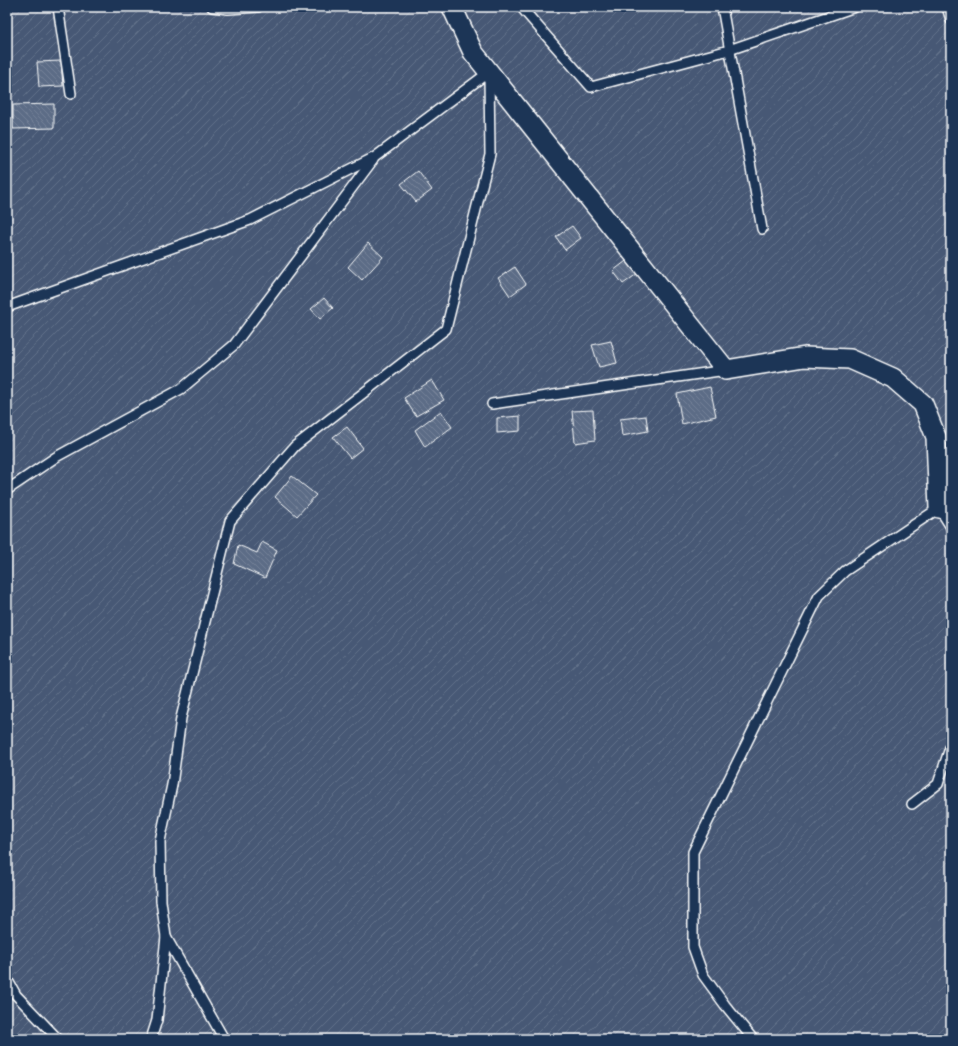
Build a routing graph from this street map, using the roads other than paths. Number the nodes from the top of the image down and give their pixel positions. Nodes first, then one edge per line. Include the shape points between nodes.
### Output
1 (58, 7) edge
2 (212, 7) edge
3 (258, 7) edge
4 (452, 7) edge
5 (521, 7) edge
6 (722, 7) edge
7 (855, 7) edge
8 (947, 7) edge
9 (951, 20) edge
10 (729, 50) junction
11 (489, 72) junction
12 (70, 94) dead end
13 (375, 157) junction
14 (762, 230) dead end
15 (7, 307) edge
16 (726, 370) junction
17 (492, 404) dead end
18 (7, 490) edge
19 (940, 508) junction
20 (951, 527) edge
21 (951, 745) edge
22 (912, 804) dead end
23 (166, 937) junction
24 (7, 979) edge
25 (58, 1039) edge
26 (151, 1039) edge
27 (224, 1039) edge
28 (753, 1039) edge

1 - 12 lane
2 - 3 lane
4 - 11 street via 473,52
5 - 10 lane via 591,87
6 - 10 lane
7 - 10 lane
8 - 9 lane
10 - 14 lane
11 - 13 lane
11 - 16 street
11 - 23 lane via 490,154 446,329 295,446 230,521 181,718 172,785 160,841 161,901
13 - 15 lane via 250,220
13 - 18 lane via 234,344 180,389 56,457
16 - 17 lane
16 - 19 street via 805,357 850,359 893,378 923,404 936,437
19 - 20 lane
19 - 28 lane via 845,571 819,596 693,852 693,947 703,975
21 - 22 lane via 938,784
23 - 26 lane via 157,1020
23 - 27 lane
24 - 25 lane via 16,995

